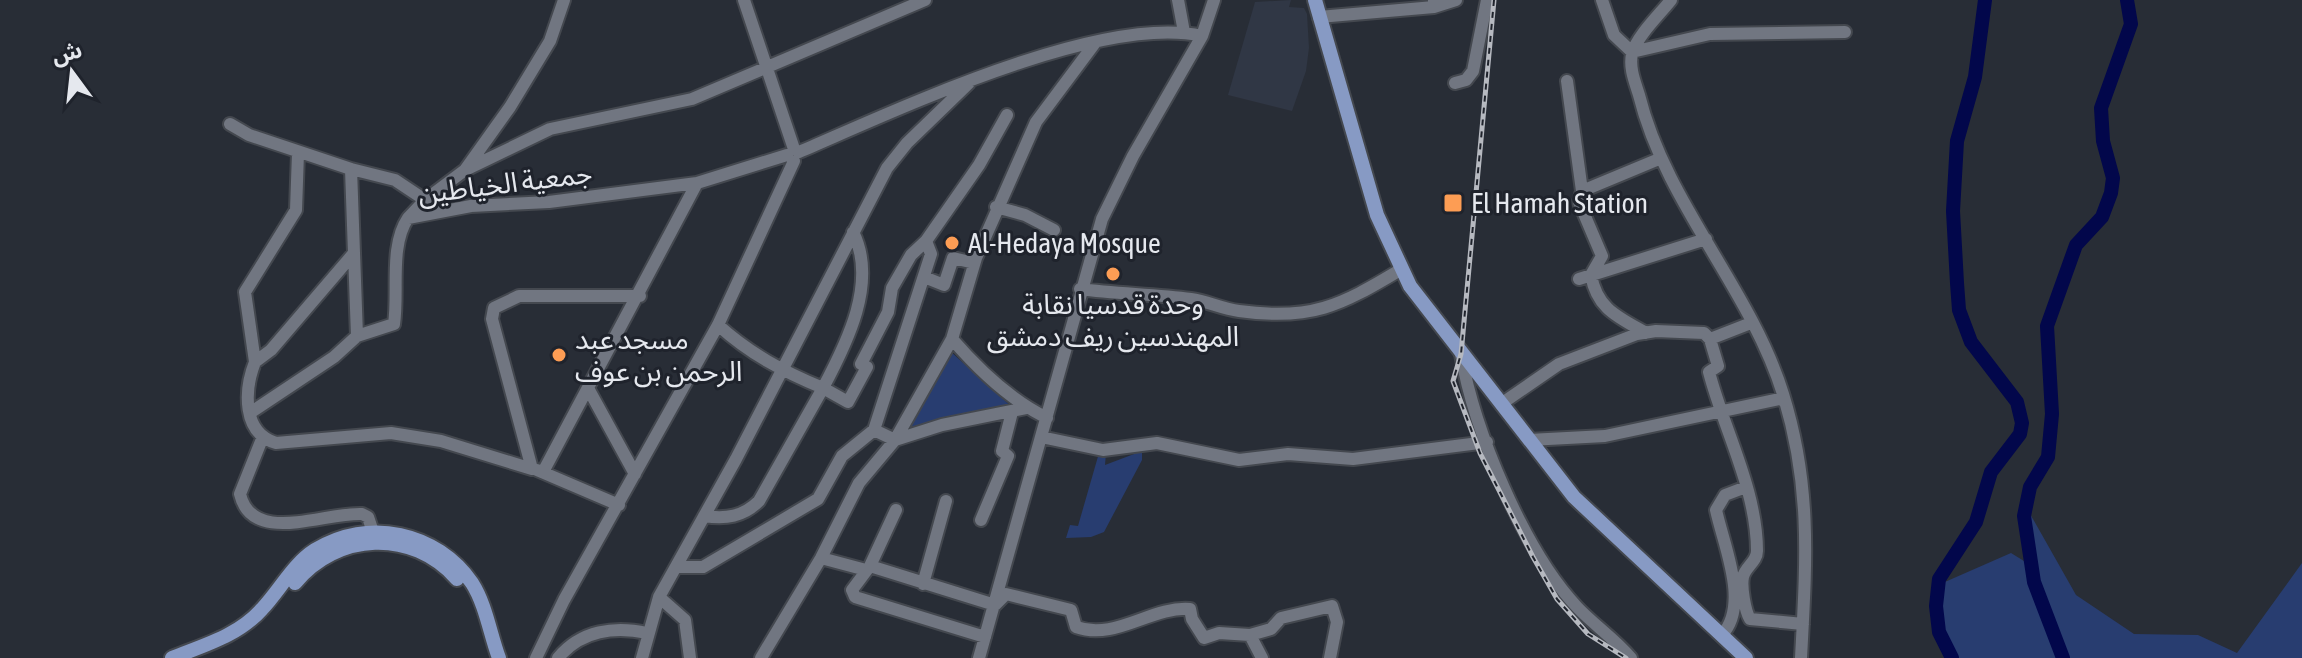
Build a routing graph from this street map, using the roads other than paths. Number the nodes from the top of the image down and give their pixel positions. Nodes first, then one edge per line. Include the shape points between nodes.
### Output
1 (564, 0) edge
2 (744, 0) edge
3 (925, 0) edge
4 (1178, 0) edge
5 (1214, 0) edge
6 (1315, 0) edge
7 (1456, 0) edge
8 (1487, 0) edge
9 (1602, 0) edge
10 (1671, 0) edge
11 (1434, 4) edge
12 (1319, 17) junction
13 (1184, 32) junction
14 (1845, 32) dead end
15 (1202, 36) junction
16 (1096, 43) junction
17 (1632, 52) junction
18 (769, 67) junction
19 (972, 81) junction
20 (1567, 81) dead end
21 (1455, 83) dead end
22 (1007, 115) dead end
23 (230, 124) dead end
24 (298, 153) junction
25 (794, 154) junction
26 (1659, 159) junction
27 (351, 169) junction
28 (465, 170) junction
29 (697, 183) junction
30 (1582, 191) junction
31 (425, 200) junction
32 (996, 207) junction
33 (408, 218) junction
34 (1054, 230) dead end
35 (853, 232) junction
36 (1706, 239) junction
37 (926, 241) junction
38 (354, 253) junction
39 (974, 263) junction
40 (1400, 270) junction
41 (924, 277) junction
42 (1585, 277) junction
43 (1080, 289) junction
44 (640, 296) junction
45 (1751, 323) junction
46 (718, 325) junction
47 (1646, 333) junction
48 (357, 336) junction
49 (952, 339) junction
50 (1710, 339) junction
51 (1461, 354) junction
52 (255, 362) junction
53 (782, 370) junction
54 (823, 388) junction
55 (589, 390) junction
56 (1784, 398) junction
57 (1501, 404) junction
58 (1026, 408) junction
59 (1012, 412) junction
60 (250, 413) junction
61 (1720, 413) junction
62 (1047, 418) junction
63 (874, 430) junction
64 (1041, 437) junction
65 (262, 439) junction
66 (895, 440) junction
67 (1529, 440) junction
68 (1487, 442) junction
69 (537, 470) junction
70 (635, 474) junction
71 (1746, 487) junction
72 (946, 501) dead end
73 (619, 505) junction
74 (896, 510) dead end
75 (704, 516) junction
76 (981, 520) dead end
77 (373, 532) junction
78 (821, 558) junction
79 (676, 567) junction
80 (868, 568) junction
81 (923, 584) junction
82 (659, 597) junction
83 (995, 605) junction
84 (1803, 624) junction
85 (647, 633) junction
86 (1250, 635) junction
87 (1722, 635) junction
88 (985, 637) junction
89 (496, 652) edge
90 (172, 658) edge
91 (196, 658) edge
92 (536, 658) edge
93 (558, 658) edge
94 (642, 658) edge
95 (690, 658) edge
96 (761, 658) edge
97 (979, 658) edge
98 (1262, 658) edge
99 (1330, 658) edge
100 (1631, 658) edge
101 (1746, 658) edge
102 (1801, 658) edge

1 - 28 street via 550,41
2 - 18 street
3 - 18 street
4 - 13 street
5 - 15 street
6 - 12 main road
7 - 11 street
8 - 21 street via 1473,71
9 - 17 street via 1614,35
10 - 17 street
11 - 12 street
12 - 40 main road via 1356,149
13 - 15 street, جمعية الخياطين
13 - 16 street, جمعية الخياطين
14 - 17 street via 1710,34
15 - 43 street via 1102,219
16 - 19 street, جمعية الخياطين
16 - 32 street via 1036,122
17 - 26 street via 1632,74
18 - 25 street
18 - 28 street via 692,99 550,129
19 - 25 street, جمعية الخياطين
19 - 35 street via 897,155
20 - 30 street
22 - 37 street
23 - 24 street
24 - 27 street
24 - 52 street via 296,210 245,292
25 - 29 street, جمعية الخياطين
25 - 46 street
26 - 30 street
26 - 36 street
27 - 31 street via 395,180
27 - 38 street
28 - 31 street
29 - 33 street, جمعية الخياطين via 471,206
29 - 44 street
30 - 42 street via 1579,202 1602,256
31 - 33 street
32 - 34 street
32 - 39 street
33 - 48 street, جمعية الخياطين via 399,251 394,324
35 - 53 street
35 - 54 street via 863,251 859,309
36 - 42 street
36 - 45 street
37 - 41 street via 931,254
37 - 54 street via 892,288 888,312 861,364 867,367 848,402
38 - 48 street
38 - 52 street
39 - 41 street via 953,258 944,285
39 - 49 street
40 - 43 street via 1316,313 1278,315 1195,299
40 - 51 main road
41 - 63 street
42 - 47 street via 1610,312
43 - 62 street
44 - 55 street
44 - 69 street via 519,296 494,308 492,319
45 - 50 street
45 - 56 street
46 - 53 street
46 - 70 street
47 - 50 street via 1704,333
47 - 57 street via 1559,364
48 - 60 street
49 - 58 street
49 - 66 street
50 - 61 street via 1718,366 1709,372
51 - 57 main road
51 - 68 street via 1469,399
52 - 60 street via 246,396
53 - 54 street
53 - 75 street
54 - 75 street via 759,501 727,518
55 - 69 street
55 - 70 street
56 - 61 street
56 - 84 street via 1801,461 1808,531
57 - 67 main road
58 - 59 street
58 - 62 street
59 - 66 street
59 - 76 street via 1002,451 1008,456
60 - 65 street
61 - 67 street via 1605,436
61 - 71 street
62 - 64 street
63 - 66 street
63 - 79 street via 842,456 818,499 703,567
64 - 68 street via 1103,450 1157,443 1239,460 1288,454 1353,459
64 - 83 street
65 - 69 street via 276,443 391,433 441,441
65 - 77 street via 240,494 251,516 284,523 362,514
66 - 78 street via 859,483
67 - 87 main road via 1574,497
68 - 100 street via 1532,544 1576,606
69 - 73 street
70 - 73 street
71 - 84 street via 1758,555 1743,577 1745,612 1750,619
71 - 87 street via 1725,495 1716,510 1734,598 1734,618
72 - 81 street
73 - 92 street
74 - 80 street
75 - 79 street
77 - 89 main road via 419,540 459,568 482,603
77 - 90 main road via 314,551 247,623 231,635
78 - 80 street
78 - 96 street
79 - 82 street
80 - 81 street
80 - 88 street via 852,590 855,597
81 - 83 street
82 - 85 street
82 - 95 street via 685,620
83 - 86 street via 1006,594 1071,610 1076,627 1087,631 1126,627 1158,611 1190,609 1204,638 1219,633
83 - 88 street
84 - 102 street
85 - 93 street via 619,627 597,632
85 - 94 street
86 - 98 street
86 - 99 street via 1271,629 1281,618 1332,606 1337,622
87 - 101 main road
88 - 97 street
89 - 91 main road via 465,588 452,573 415,550 375,541 356,543 320,559 252,632

